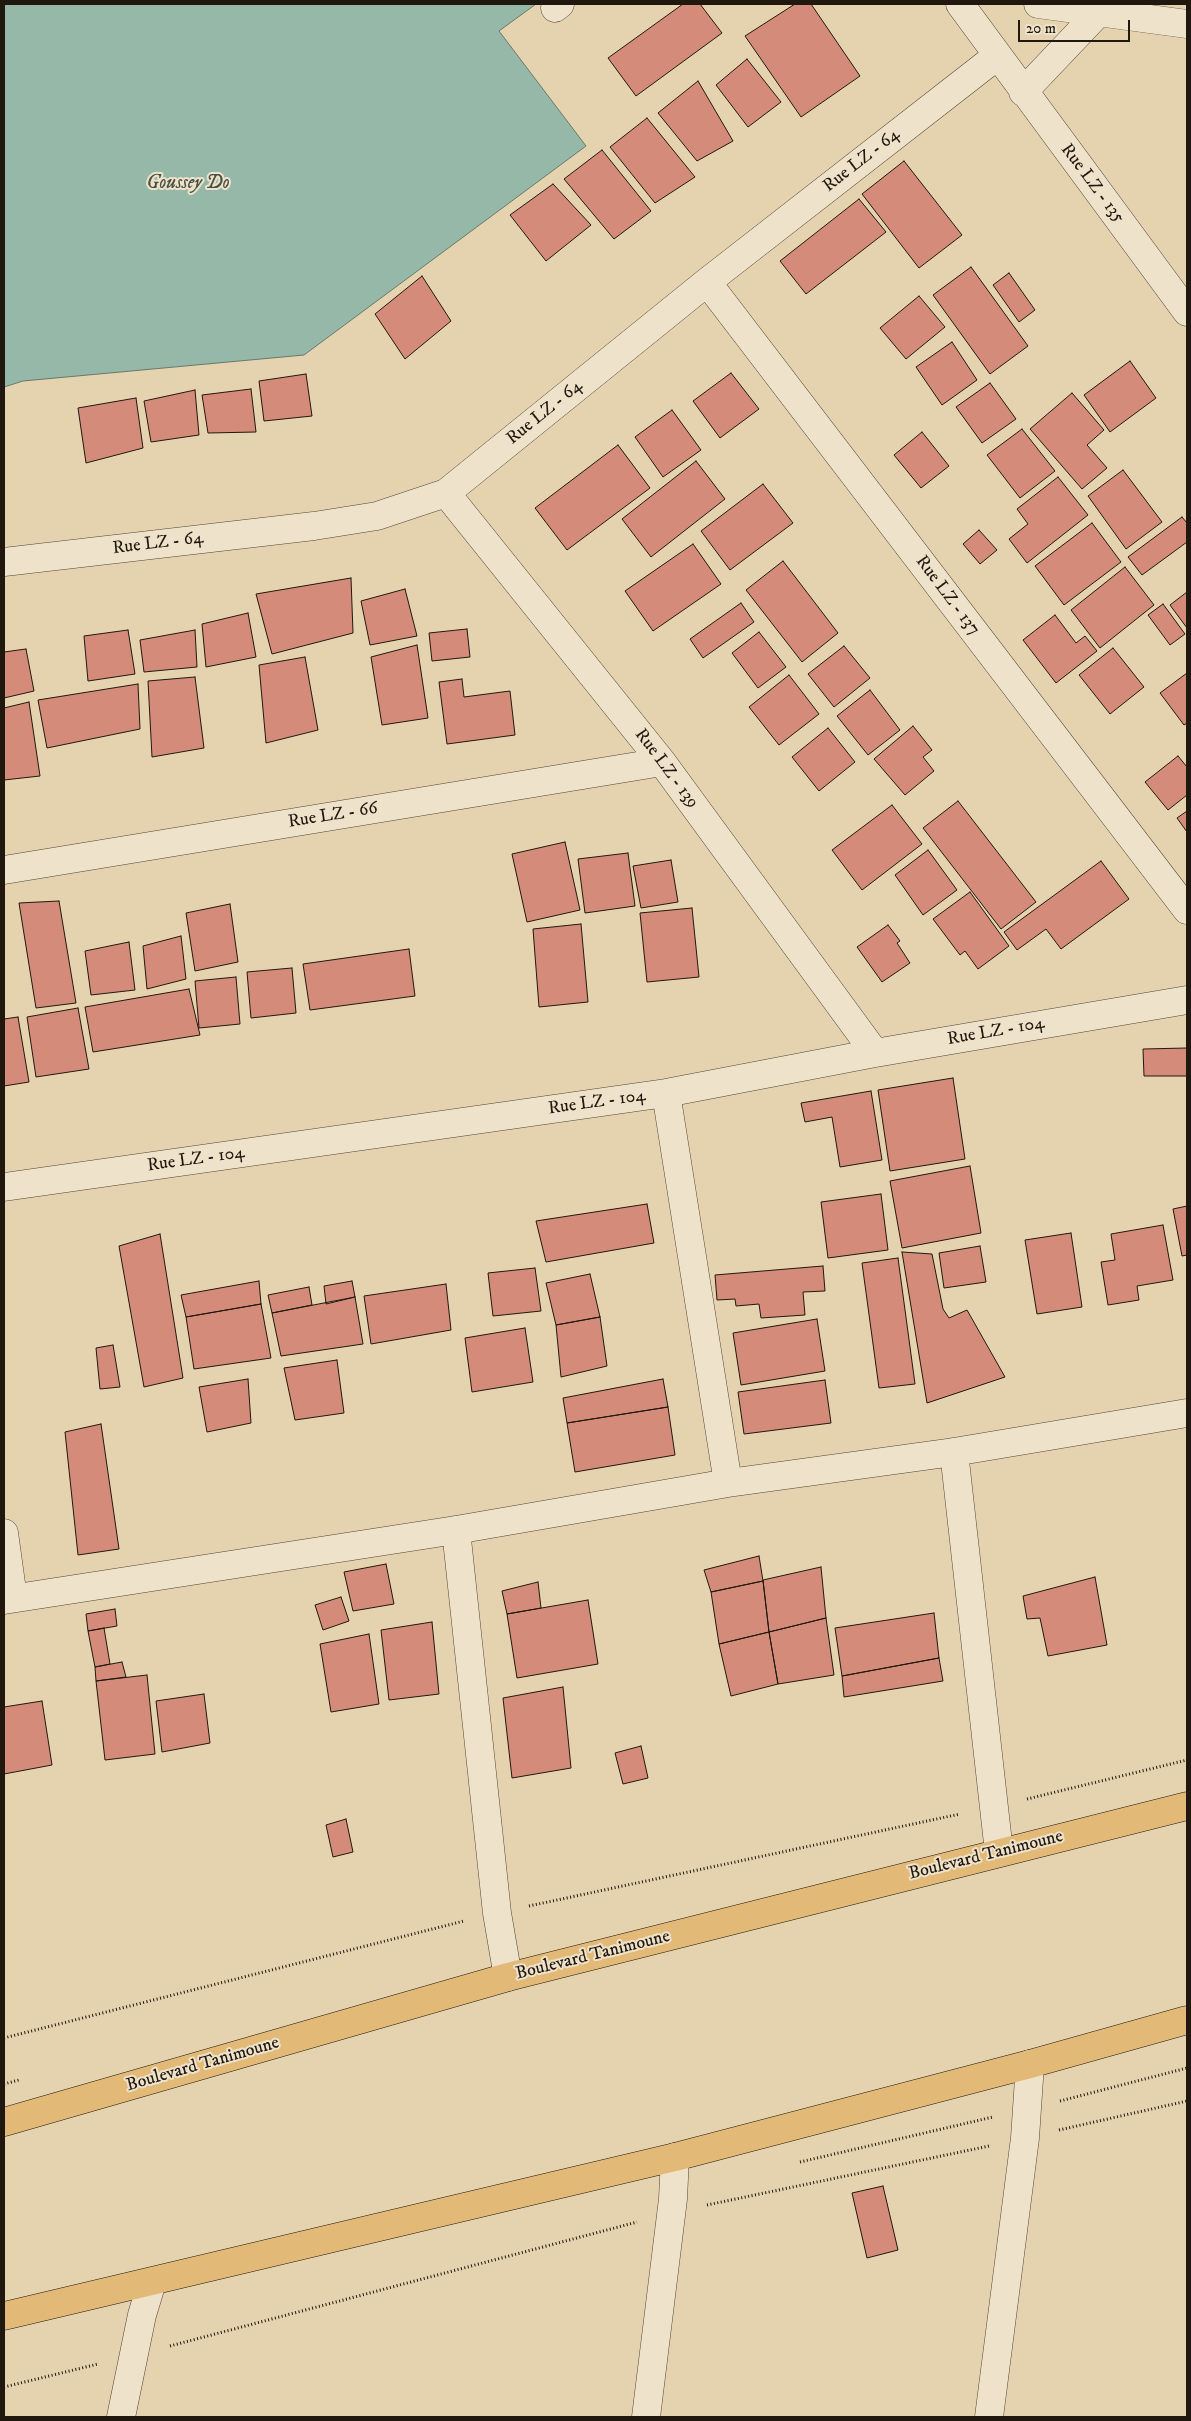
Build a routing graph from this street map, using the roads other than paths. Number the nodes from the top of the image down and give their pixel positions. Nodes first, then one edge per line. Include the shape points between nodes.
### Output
1 (960, 4) edge
2 (1038, 4) edge
3 (1099, 12) junction
4 (1187, 24) edge
5 (996, 56) junction
6 (1023, 92) junction
7 (707, 282) junction
8 (1187, 312) edge
9 (446, 493) junction
10 (4, 562) edge
11 (662, 762) junction
12 (4, 870) edge
13 (1187, 910) edge
14 (1187, 1000) edge
15 (875, 1053) junction
16 (666, 1093) junction
17 (4, 1187) edge
18 (1187, 1413) edge
19 (954, 1452) junction
20 (728, 1483) junction
21 (456, 1530) junction
22 (4, 1533) edge
23 (8, 1599) edge
24 (1187, 1806) edge
25 (999, 1852) junction
26 (508, 1977) junction
27 (1187, 2020) edge
28 (1030, 2064) junction
29 (4, 2122) edge
30 (675, 2157) junction
31 (152, 2282) junction
32 (4, 2316) edge
33 (121, 2417) edge
34 (646, 2417) edge
35 (989, 2417) edge

1 - 5 street, Rue LZ - 135
2 - 3 street
3 - 4 street
3 - 6 street
5 - 6 street, Rue LZ - 135
5 - 7 street, Rue LZ - 64
6 - 8 street, Rue LZ - 135
7 - 9 street, Rue LZ - 64
7 - 13 street, Rue LZ - 137
9 - 10 street, Rue LZ - 64 via 377,516
9 - 11 street, Rue LZ - 139
11 - 12 street, Rue LZ - 66
11 - 15 street, Rue LZ - 139
14 - 15 street, Rue LZ - 104
15 - 16 street, Rue LZ - 104
16 - 17 street, Rue LZ - 104
16 - 20 street
18 - 19 street
19 - 20 street
19 - 25 street
20 - 21 street
21 - 23 street
21 - 26 street via 497,1913
22 - 23 street
24 - 25 main road, Boulevard Tanimoune
25 - 26 main road, Boulevard Tanimoune
26 - 29 main road, Boulevard Tanimoune
27 - 28 main road
28 - 30 main road
28 - 35 street via 1024,2138
30 - 31 main road
30 - 34 street via 672,2212
31 - 32 main road
31 - 33 street

